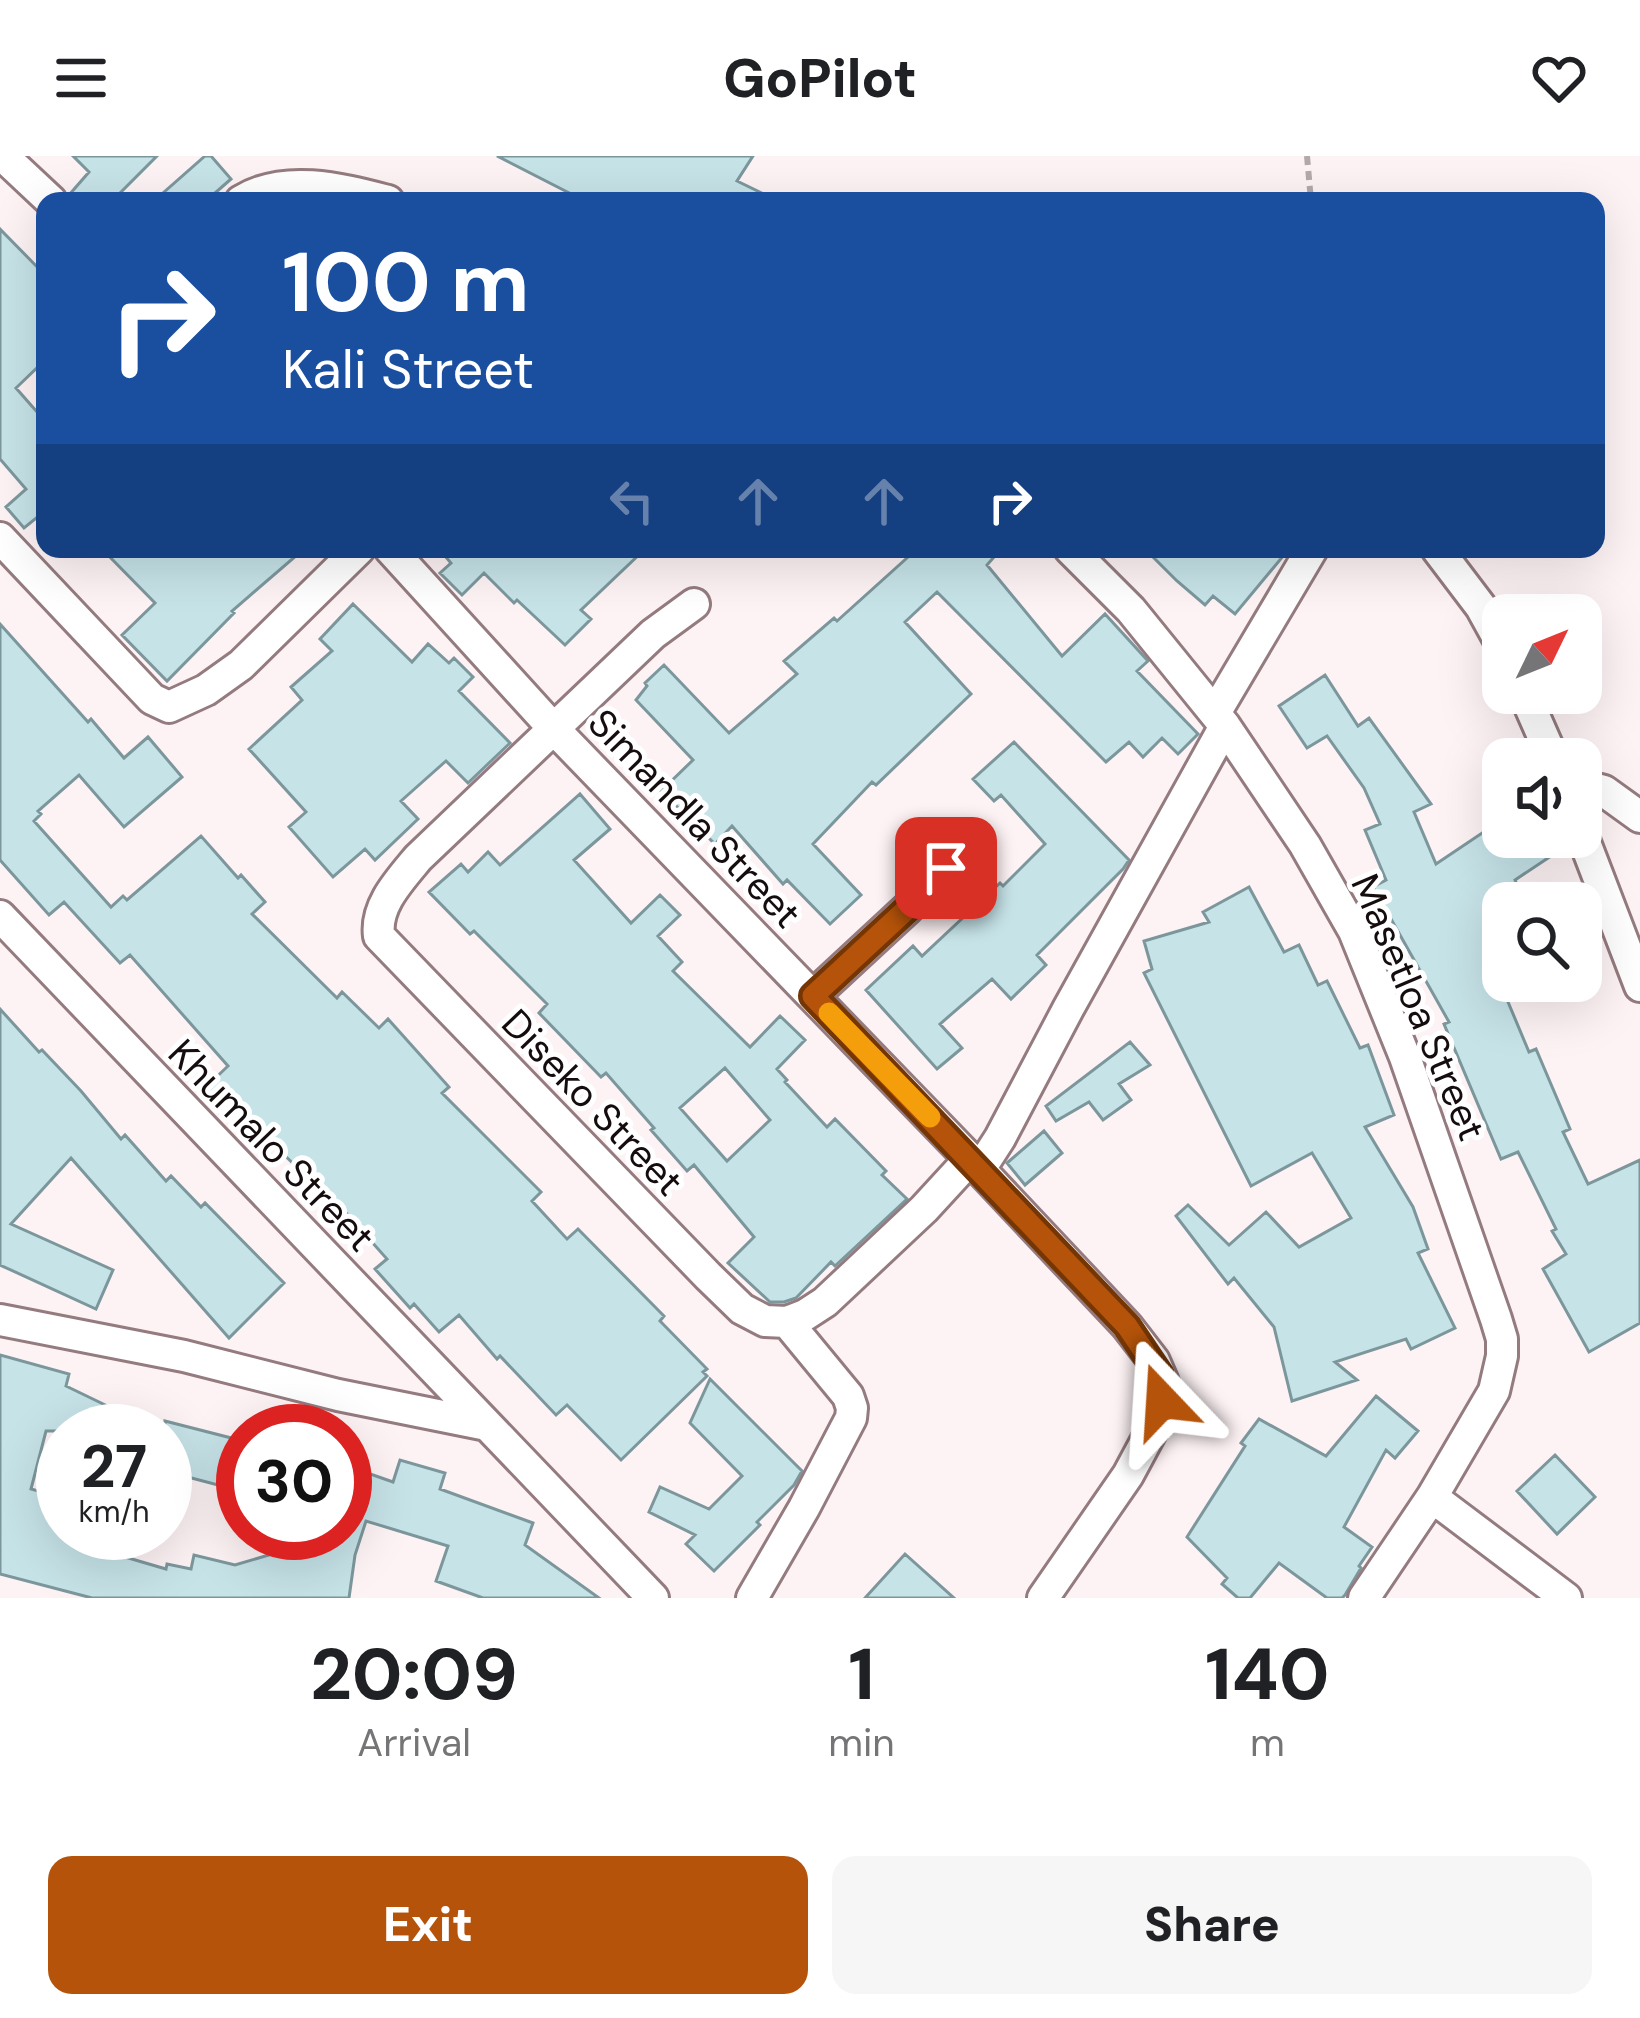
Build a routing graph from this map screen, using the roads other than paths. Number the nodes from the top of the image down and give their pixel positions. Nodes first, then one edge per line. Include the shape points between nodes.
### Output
1 (3, 156) edge
2 (41, 192) edge
3 (256, 192) edge
4 (345, 192) edge
5 (0, 538) edge
6 (350, 558) edge
7 (398, 558) edge
8 (1079, 558) edge
9 (1307, 558) edge
10 (1444, 558) edge
11 (694, 604) dead end
12 (1482, 609) edge
13 (1220, 719) junction
14 (553, 728) junction
15 (1602, 790) edge
16 (1640, 818) edge
17 (1591, 858) edge
18 (946, 868) dead end
19 (0, 916) edge
20 (1640, 986) edge
21 (813, 996) junction
22 (975, 1164) junction
23 (0, 1320) edge
24 (787, 1322) junction
25 (488, 1426) junction
26 (1432, 1497) junction
27 (653, 1598) edge
28 (752, 1598) edge
29 (1043, 1598) edge
30 (1364, 1598) edge
31 (1566, 1598) edge

1 - 2 street
3 - 4 street via 311,185
5 - 6 street via 152,699 169,706 241,664
7 - 14 street, Simandla Street
8 - 13 street, Masetloa Street
9 - 13 street
10 - 12 street
11 - 14 street
13 - 22 street via 1000,1138
13 - 26 street, Masetloa Street via 1354,931 1502,1339 1494,1391
14 - 21 street, Simandla Street
14 - 24 street, Diseko Street via 396,885 377,920 379,936 742,1310
15 - 16 street
17 - 20 street
18 - 21 street
19 - 25 street, Khumalo Street
21 - 22 street, Simandla Street
22 - 24 street via 825,1302
22 - 29 street, Simandla Street via 1127,1326 1162,1382 1157,1421 1128,1474
23 - 25 street
24 - 28 street via 848,1396 851,1418
25 - 27 street, Khumalo Street
26 - 30 street
26 - 31 street

